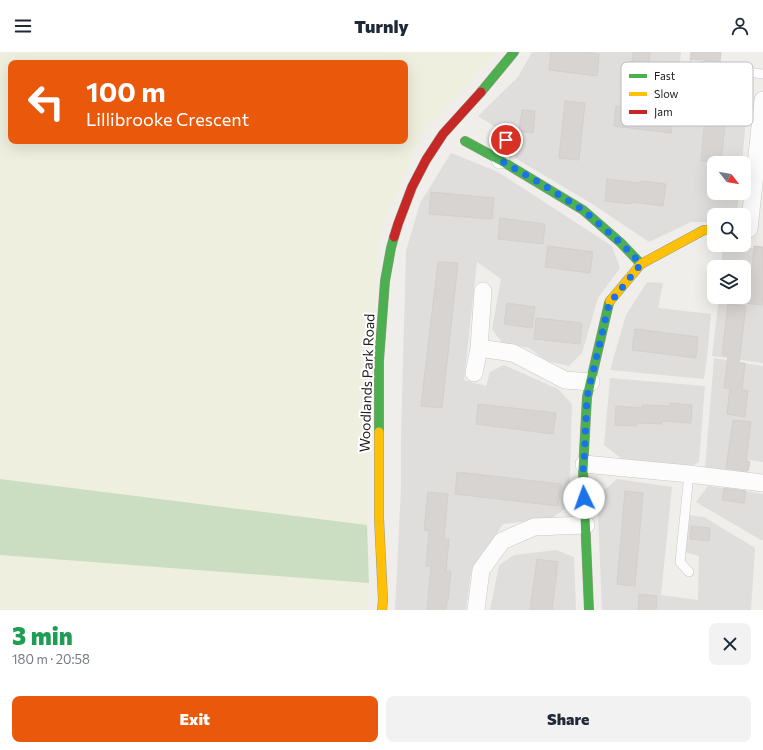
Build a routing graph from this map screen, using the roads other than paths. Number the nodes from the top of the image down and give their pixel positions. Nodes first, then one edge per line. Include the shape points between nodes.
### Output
1 (514, 52) edge
2 (753, 73) edge
3 (763, 74) edge
4 (763, 100) edge
5 (506, 140) dead end
6 (465, 141) dead end
7 (500, 160) junction
8 (707, 230) edge
9 (752, 230) edge
10 (641, 264) junction
11 (483, 291) dead end
12 (479, 348) junction
13 (474, 373) dead end
14 (591, 382) junction
15 (584, 464) junction
16 (689, 474) junction
17 (763, 483) edge
18 (586, 525) junction
19 (689, 572) dead end
20 (382, 610) edge
21 (476, 610) edge
22 (589, 610) edge

1 - 20 street, Woodlands Park Road via 443,134 426,160 412,187 391,248 385,281 379,361
2 - 3 lane
4 - 9 street
5 - 7 street
6 - 7 street
7 - 10 street via 583,210
8 - 10 street
10 - 14 street via 609,304
11 - 12 street
12 - 13 street
12 - 14 street via 513,353 565,380
14 - 15 street via 587,397
15 - 16 street
15 - 18 street
16 - 17 street
16 - 19 lane via 680,562
18 - 21 street via 534,527 502,541 481,570
18 - 22 street

